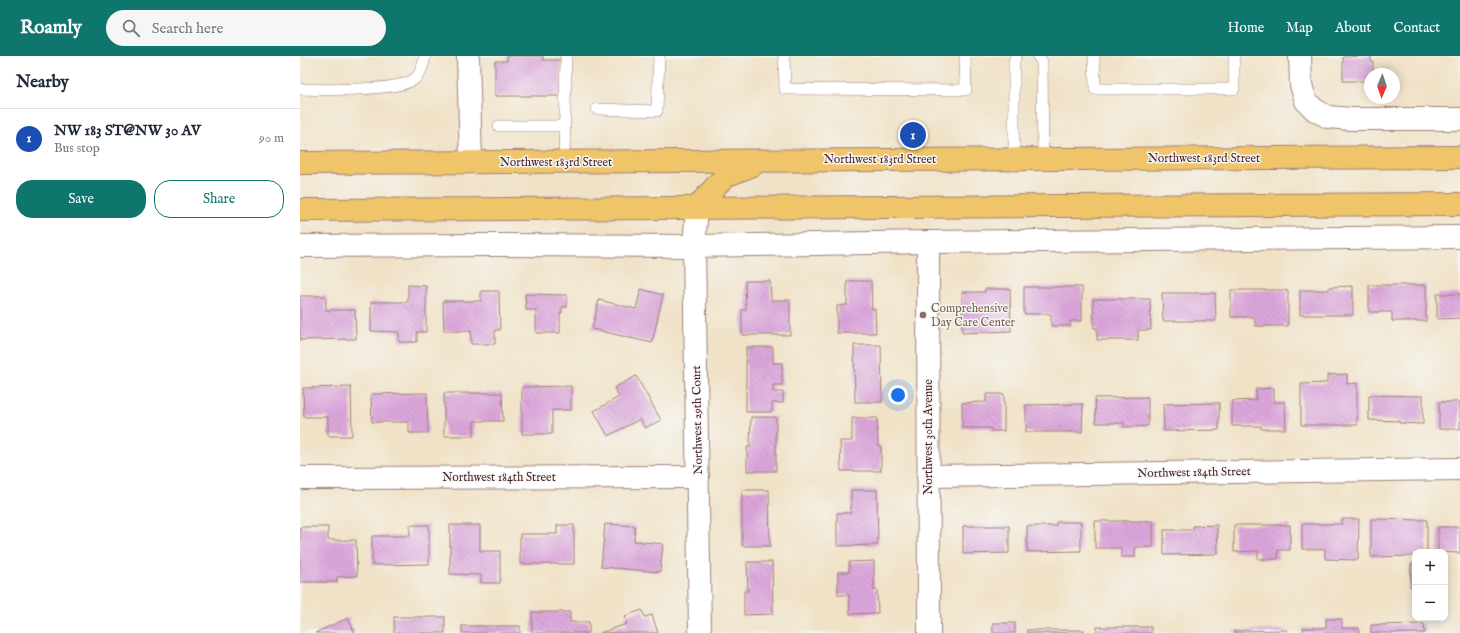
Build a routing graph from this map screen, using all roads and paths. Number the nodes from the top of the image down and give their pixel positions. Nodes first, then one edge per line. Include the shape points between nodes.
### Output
1 (425, 56) edge
2 (468, 56) edge
3 (566, 56) edge
4 (659, 56) edge
5 (784, 56) edge
6 (965, 56) edge
7 (1016, 56) edge
8 (1038, 56) edge
9 (1094, 56) edge
10 (1234, 56) edge
11 (1300, 56) edge
12 (300, 89) edge
13 (597, 109) dead end
14 (1460, 119) edge
15 (499, 126) dead end
16 (565, 126) junction
17 (1460, 157) edge
18 (1014, 159) junction
19 (1043, 159) junction
20 (765, 160) junction
21 (471, 162) junction
22 (564, 162) junction
23 (300, 163) edge
24 (1460, 204) edge
25 (697, 207) junction
26 (300, 210) edge
27 (1460, 237) edge
28 (928, 242) junction
29 (300, 246) edge
30 (694, 246) junction
31 (1460, 469) edge
32 (928, 476) junction
33 (698, 477) junction
34 (300, 478) edge
35 (700, 633) edge
36 (929, 633) edge

1 - 12 lane via 424,65 414,80 391,87
2 - 21 street
3 - 16 lane
4 - 13 lane via 657,111
5 - 6 lane via 785,89 966,90
7 - 18 lane
8 - 19 lane via 1042,62
9 - 10 lane via 1095,88 1234,89
11 - 14 street via 1300,85 1306,101 1328,117
15 - 16 lane
16 - 22 lane
17 - 19 main road, Northwest 183rd Street
18 - 19 main road, Northwest 183rd Street
18 - 20 main road, Northwest 183rd Street
20 - 22 main road, Northwest 183rd Street
20 - 25 main road via 725,176
21 - 22 main road, Northwest 183rd Street
21 - 23 main road, Northwest 183rd Street
24 - 25 main road
25 - 26 main road
25 - 30 street, Northwest 29th Court
27 - 28 street
28 - 30 street
28 - 32 street, Northwest 30th Avenue
29 - 30 street
30 - 33 street, Northwest 29th Court
31 - 32 street, Northwest 184th Street
32 - 36 street, Northwest 30th Avenue
33 - 34 street, Northwest 184th Street
33 - 35 street, Northwest 29th Court

